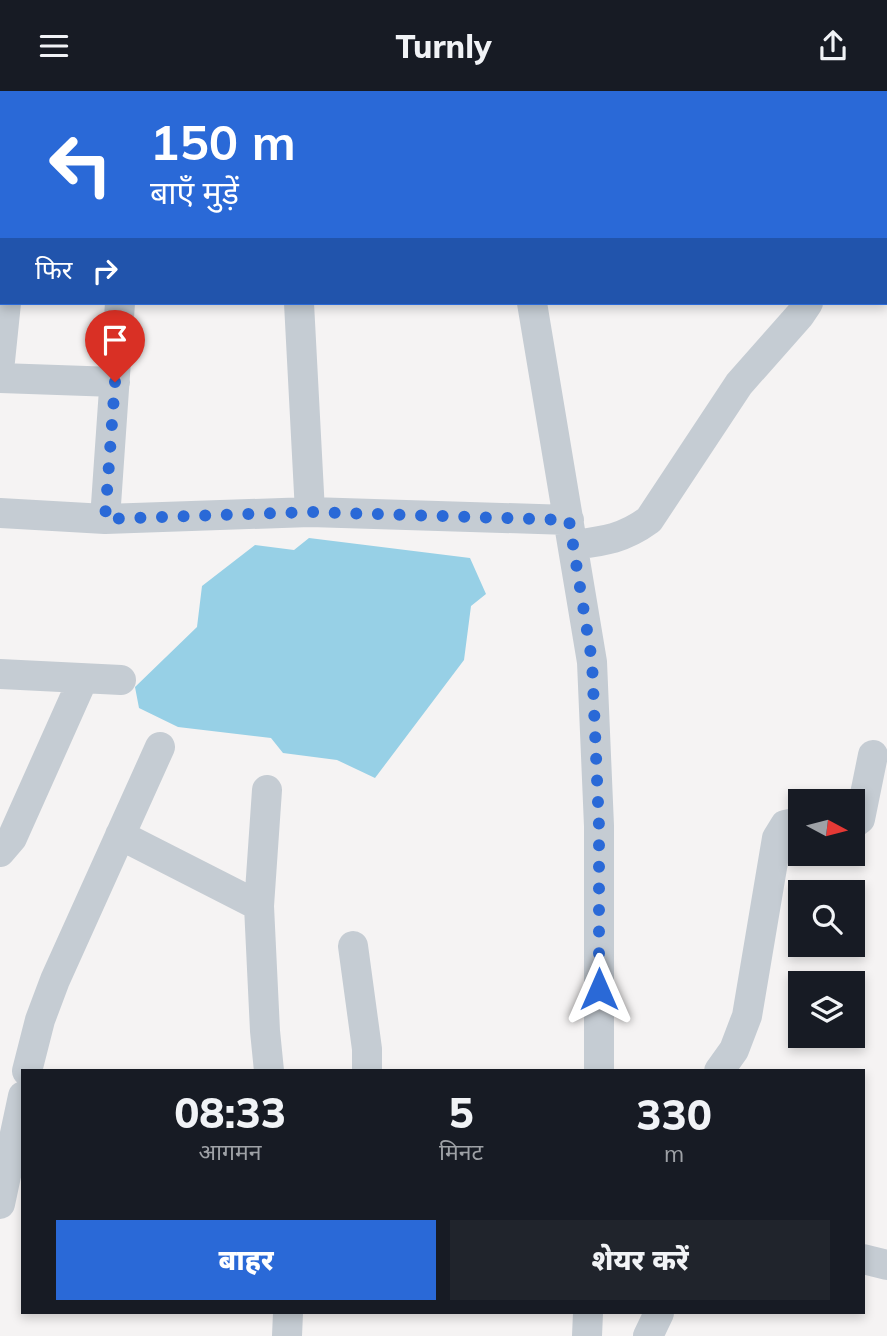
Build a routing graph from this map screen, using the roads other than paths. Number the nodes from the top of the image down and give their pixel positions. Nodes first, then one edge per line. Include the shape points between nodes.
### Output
1 (6, 305) edge
2 (120, 305) edge
3 (297, 305) edge
4 (533, 305) edge
5 (807, 305) edge
6 (0, 361) edge
7 (0, 378) edge
8 (115, 382) junction
9 (310, 512) junction
10 (0, 513) edge
11 (105, 519) junction
12 (571, 533) junction
13 (0, 674) edge
14 (83, 679) junction
15 (121, 680) dead end
16 (160, 747) dead end
17 (873, 755) dead end
18 (267, 790) dead end
19 (865, 794) edge
20 (788, 824) edge
21 (120, 835) junction
22 (0, 852) edge
23 (259, 907) junction
24 (354, 946) dead end
25 (28, 1069) edge
26 (270, 1069) edge
27 (367, 1069) edge
28 (599, 1069) edge
29 (720, 1069) edge
30 (15, 1099) edge
31 (15, 1172) edge
32 (0, 1204) edge
33 (865, 1260) edge
34 (887, 1265) edge
35 (288, 1314) edge
36 (588, 1314) edge
37 (659, 1314) edge
38 (288, 1336) edge
39 (587, 1336) edge
40 (648, 1336) edge

1 - 6 street
2 - 8 street
3 - 9 street
4 - 12 street
5 - 12 street via 739,384 649,520 615,540
7 - 8 street
8 - 11 street
9 - 11 street
9 - 12 street
10 - 11 street
12 - 28 street via 592,661 599,826
13 - 14 street
14 - 15 street
14 - 22 street via 12,838
16 - 21 street
17 - 19 street
18 - 23 street
20 - 29 street via 777,838 747,1016 734,1050
21 - 23 street
21 - 25 street via 55,980
23 - 26 street
24 - 27 street
30 - 31 street
31 - 32 street
33 - 34 street
35 - 38 street
36 - 39 street
37 - 40 street

